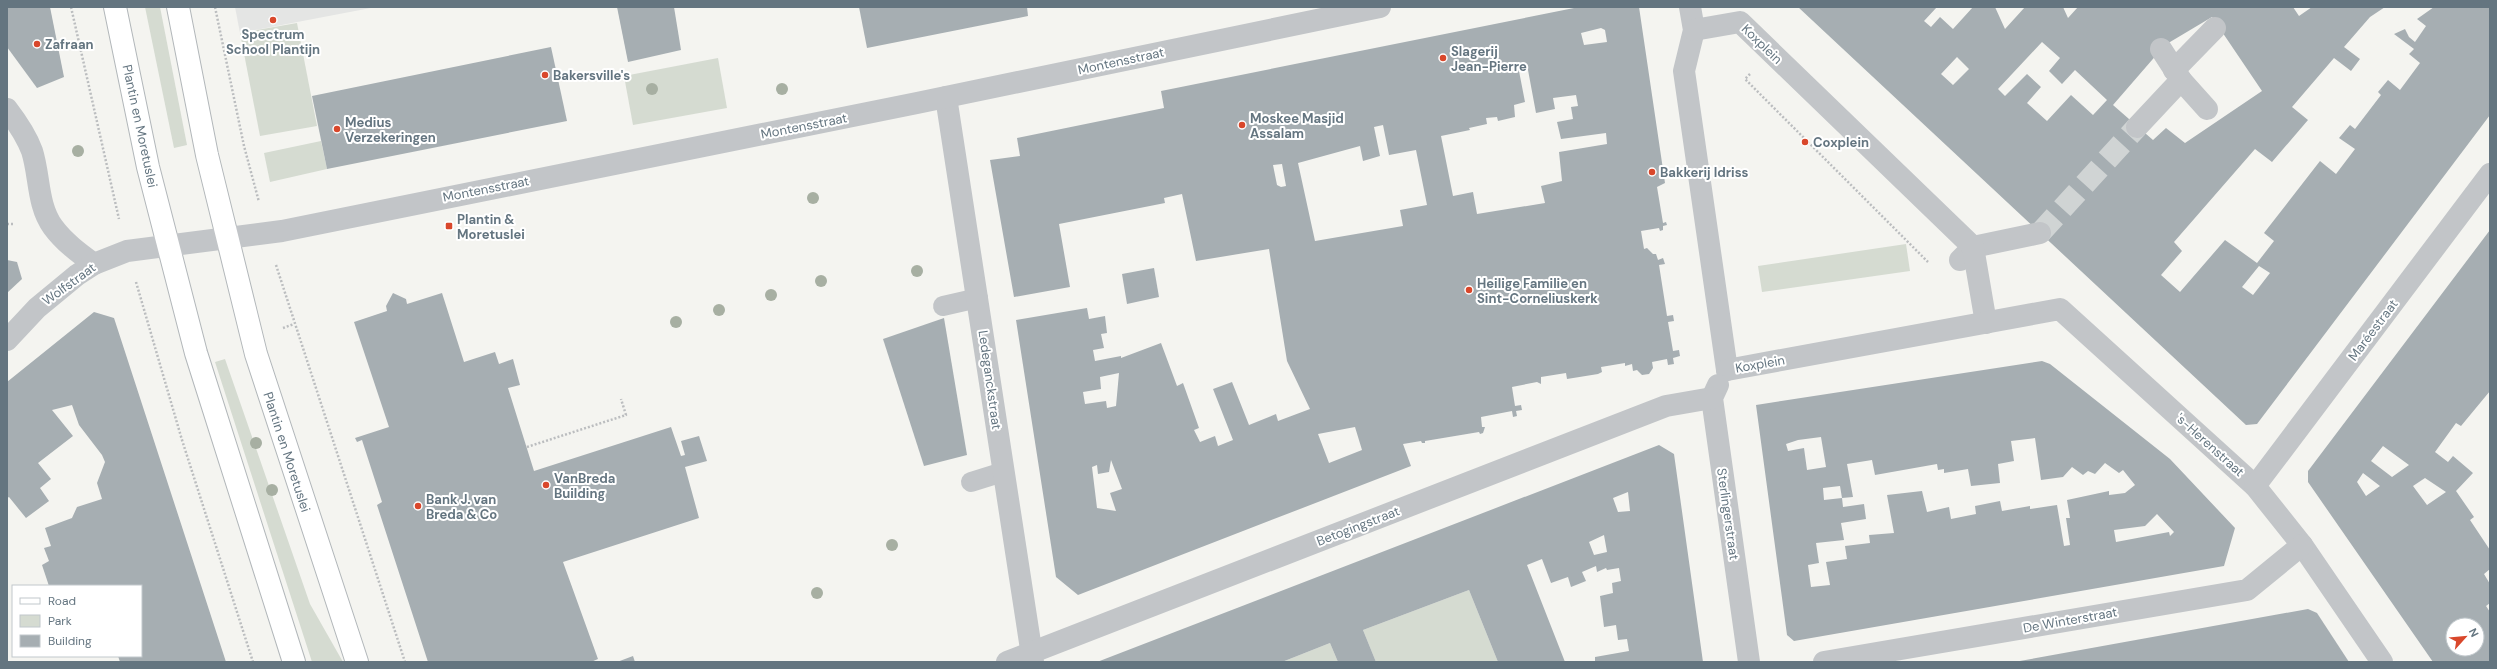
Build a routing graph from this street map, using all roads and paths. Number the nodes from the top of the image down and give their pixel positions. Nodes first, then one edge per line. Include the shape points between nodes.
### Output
1 (71, 7) edge
2 (115, 7) edge
3 (178, 7) edge
4 (215, 7) edge
5 (1380, 7) edge
6 (1690, 7) edge
7 (2215, 28) dead end
8 (1694, 30) junction
9 (2161, 49) dead end
10 (1770, 52) junction
11 (2178, 75) junction
12 (946, 97) junction
13 (7, 109) edge
14 (2207, 109) dead end
15 (2137, 127) tunnel mouth
16 (2490, 174) edge
17 (267, 233) junction
18 (2040, 233) tunnel mouth
19 (226, 239) junction
20 (167, 245) junction
21 (127, 251) junction
22 (1967, 254) junction
23 (94, 264) junction
24 (978, 298) junction
25 (943, 306) dead end
26 (1986, 323) junction
27 (294, 324) junction
28 (279, 329) dead end
29 (7, 340) edge
30 (1727, 370) junction
31 (1712, 398) junction
32 (621, 399) dead end
33 (527, 447) dead end
34 (1003, 472) junction
35 (971, 482) dead end
36 (2255, 486) junction
37 (2302, 545) junction
38 (1032, 657) edge
39 (253, 662) edge
40 (294, 662) edge
41 (357, 662) edge
42 (405, 662) edge
43 (1007, 662) edge
44 (1749, 662) edge
45 (1824, 662) edge
46 (2382, 662) edge

1 - 21 path
2 - 20 main road, Plantin en Moretuslei
3 - 19 main road, Plantin en Moretuslei
4 - 17 path via 244,146
5 - 12 street, Montensstraat
6 - 8 street, Koxplein
7 - 11 street
8 - 10 street, Koxplein via 1740,22
8 - 30 street, Koxplein via 1684,71
9 - 11 street
10 - 22 street, Koxplein
10 - 22 path via 1745,79 1932,266
11 - 14 street
11 - 15 street
12 - 17 street, Montensstraat
12 - 24 street, Ledeganckstraat
13 - 23 street via 23,131 32,151 42,204 53,226 77,252
16 - 36 street, Maréestraat
17 - 19 street, Montensstraat
17 - 27 path
18 - 22 street
19 - 20 street
19 - 41 main road, Plantin en Moretuslei via 256,354
20 - 21 street, Wolfstraat
20 - 40 main road, Plantin en Moretuslei via 196,353
21 - 23 street, Wolfstraat
21 - 39 path via 182,440
22 - 26 street
23 - 29 street, Wolfstraat via 37,308
24 - 25 lane
24 - 34 street, Ledeganckstraat
26 - 30 street, Koxplein
26 - 36 street, 's-Herenstraat via 2060,309
27 - 28 path
27 - 42 path
30 - 31 street
31 - 38 street, Betogingstraat via 1666,406
31 - 44 street, Sterlingerstraat
32 - 33 path via 626,415
34 - 35 lane
34 - 38 street, Ledeganckstraat
36 - 37 street, 's-Herenstraat
37 - 45 street, De Winterstraat via 2247,590
37 - 46 street, 's-Herenstraat
38 - 43 street, Betogingstraat

